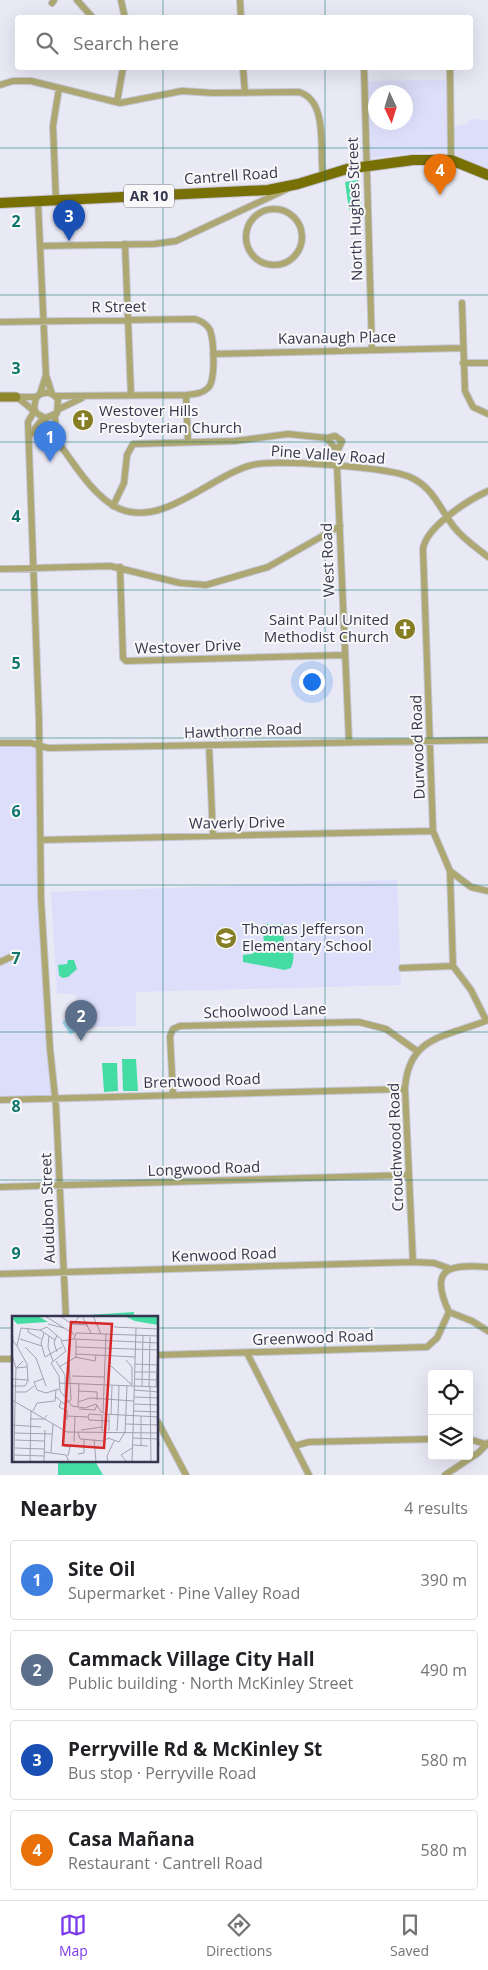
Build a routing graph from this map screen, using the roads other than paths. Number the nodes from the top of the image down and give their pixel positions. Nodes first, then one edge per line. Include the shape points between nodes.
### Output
1 (77, 0) edge
2 (121, 0) edge
3 (240, 0) edge
4 (90, 15) edge
5 (124, 15) edge
6 (241, 15) edge
7 (122, 70) edge
8 (243, 70) edge
9 (364, 70) edge
10 (450, 70) edge
11 (0, 85) edge
12 (59, 88) junction
13 (245, 93) junction
14 (117, 102) junction
15 (451, 160) junction
16 (365, 166) junction
17 (323, 175) junction
18 (488, 175) edge
19 (298, 184) junction
20 (268, 199) junction
21 (56, 200) junction
22 (38, 201) junction
23 (0, 203) edge
24 (272, 209) junction
25 (125, 244) junction
26 (40, 246) junction
27 (462, 303) dead end
28 (129, 318) junction
29 (42, 321) junction
30 (0, 322) edge
31 (463, 348) junction
32 (372, 350) junction
33 (213, 354) junction
34 (488, 363) edge
35 (463, 364) junction
36 (46, 375) junction
37 (38, 395) junction
38 (54, 395) junction
39 (131, 395) junction
40 (186, 395) junction
41 (0, 397) edge
42 (16, 397) junction
43 (85, 397) junction
44 (34, 410) junction
45 (57, 412) junction
46 (488, 414) edge
47 (44, 418) junction
48 (29, 436) junction
49 (56, 437) junction
50 (327, 438) dead end
51 (188, 442) junction
52 (337, 467) junction
53 (488, 491) edge
54 (113, 506) junction
55 (448, 517) junction
56 (340, 526) junction
57 (488, 557) edge
58 (120, 567) junction
59 (0, 569) edge
60 (33, 569) junction
61 (346, 655) junction
62 (488, 740) edge
63 (349, 741) junction
64 (430, 741) junction
65 (0, 743) edge
66 (209, 745) junction
67 (39, 746) junction
68 (433, 831) junction
69 (213, 836) junction
70 (41, 840) junction
71 (450, 871) junction
72 (488, 891) edge
73 (12, 956) dead end
74 (0, 962) edge
75 (452, 966) junction
76 (402, 968) dead end
77 (487, 1020) edge
78 (417, 1051) junction
79 (404, 1089) junction
80 (174, 1094) junction
81 (55, 1098) junction
82 (0, 1100) edge
83 (409, 1175) junction
84 (60, 1186) junction
85 (0, 1187) edge
86 (413, 1262) junction
87 (488, 1267) edge
88 (448, 1268) junction
89 (64, 1272) junction
90 (0, 1274) edge
91 (449, 1312) junction
92 (66, 1316) edge
93 (488, 1331) edge
94 (247, 1353) junction
95 (159, 1355) edge
96 (159, 1424) edge
97 (428, 1439) edge
98 (473, 1440) edge
99 (488, 1444) edge
100 (294, 1446) junction
101 (186, 1475) edge
102 (309, 1475) edge
103 (445, 1475) edge

1 - 4 street
2 - 5 street
3 - 6 street
7 - 14 street
8 - 13 street
9 - 16 street, North Hughes Street
10 - 15 street
11 - 12 street via 25,81
12 - 14 street
12 - 21 street via 53,126
13 - 14 street via 182,91 130,103
13 - 17 street via 292,91 303,93 312,100 320,121
15 - 16 main road, Cantrell Road / AR 10 via 413,160
15 - 18 main road, Cantrell Road / AR 10
16 - 17 main road, Cantrell Road / AR 10
16 - 32 street, North Hughes Street
17 - 19 main road, Cantrell Road / AR 10
19 - 20 street
19 - 21 main road, Cantrell Road / AR 10 via 268,190
20 - 24 street
20 - 25 street via 176,241
21 - 22 main road, Cantrell Road / AR 10
22 - 23 main road, Cantrell Road / AR 10
22 - 26 street
24 - 24 street via 288,213 295,219 301,235 297,251 284,262 267,264 256,258 246,241 247,228 254,217
25 - 26 street
25 - 28 street
26 - 29 street
27 - 31 street
28 - 29 street, R Street
28 - 33 street, R Street via 199,320 210,331
28 - 39 street
29 - 30 street, R Street
29 - 36 street
31 - 32 street, Kavanaugh Place
31 - 35 street
32 - 33 street, Kavanaugh Place
33 - 40 street, R Street via 210,385 203,392
34 - 35 street
35 - 46 street via 470,403
36 - 37 street
36 - 38 street
37 - 38 street
37 - 42 street
37 - 44 street
38 - 43 street
38 - 45 street
39 - 40 street
39 - 43 street
40 - 51 street
41 - 42 street
42 - 44 street
43 - 45 street
44 - 47 street
44 - 48 street, Audubon Street via 28,422
45 - 47 street
45 - 49 street
47 - 48 street
47 - 49 street, Pine Valley Road
48 - 60 street, Audubon Street
49 - 54 street, Pine Valley Road via 94,489
50 - 51 street via 288,434 254,440
51 - 54 street via 144,442 130,447 124,483
52 - 54 street, Pine Valley Road via 281,462 259,464 219,478 163,510 137,513
52 - 55 street, Pine Valley Road via 410,477 431,492
52 - 56 street, West Road
53 - 55 street, Durwood Road
55 - 57 street, Pine Valley Road via 455,529
55 - 64 street, Durwood Road via 430,532 423,549
56 - 58 street via 268,566 215,583 198,586 180,583
56 - 61 street, West Road
58 - 60 street
58 - 61 street, Westover Drive via 123,658 126,661
59 - 60 street
60 - 67 street, Audubon Street
61 - 63 street, West Road
62 - 64 street, Hawthorne Road
63 - 64 street, Hawthorne Road
63 - 66 street, Hawthorne Road
64 - 68 street, Durwood Road
65 - 67 street, Hawthorne Road via 31,742
66 - 67 street, Hawthorne Road
66 - 69 street
67 - 70 street, Audubon Street
68 - 69 street, Waverly Drive
68 - 71 street, Durwood Road
69 - 70 street, Waverly Drive
70 - 81 street, Audubon Street
71 - 72 street via 471,887
71 - 75 street, Durwood Road
73 - 74 street
75 - 76 street
75 - 77 street via 471,990
77 - 78 street via 434,1040
78 - 79 street, Crouchwood Road via 406,1068
78 - 80 street, Schoolwood Lane via 386,1029 359,1022 180,1026 173,1029 170,1036
79 - 80 street, Brentwood Road
79 - 83 street, Crouchwood Road
80 - 81 street, Brentwood Road
81 - 82 street, Brentwood Road
81 - 84 street, Audubon Street
83 - 84 street, Longwood Road
83 - 86 street, Crouchwood Road
84 - 85 street, Longwood Road
84 - 89 street, Audubon Street
86 - 88 street, Kenwood Road
86 - 89 street, Kenwood Road
87 - 88 street via 461,1265
88 - 91 street via 441,1287
89 - 90 street, Kenwood Road
89 - 92 street, Audubon Street
91 - 93 street
91 - 94 street, Greenwood Road via 434,1343 427,1347
94 - 95 street, Greenwood Road
94 - 100 street
96 - 101 street
97 - 100 street via 309,1442
98 - 99 street
99 - 103 street
100 - 102 street

